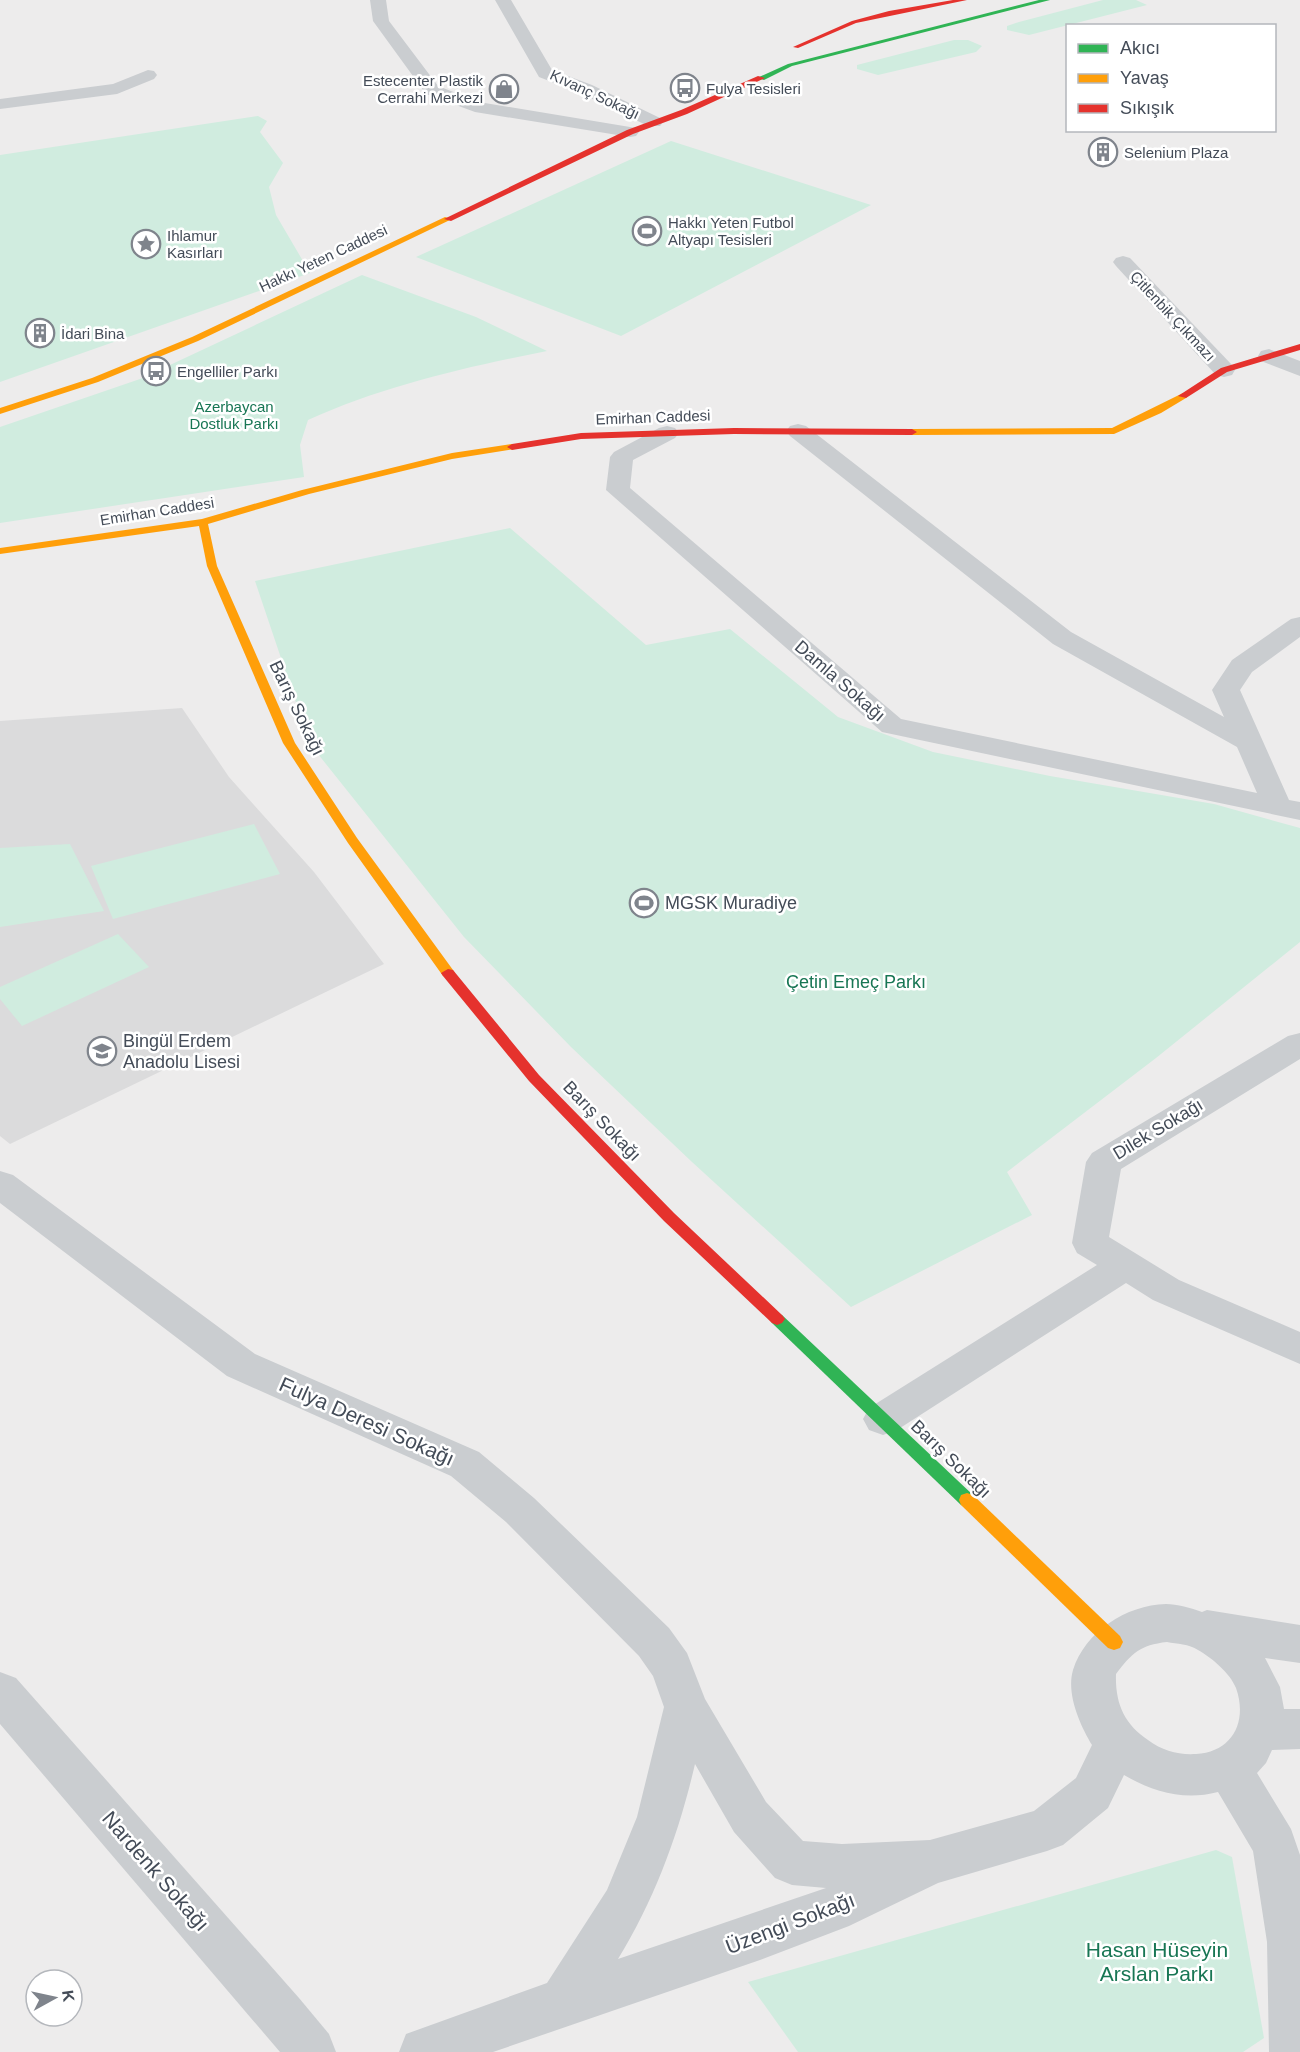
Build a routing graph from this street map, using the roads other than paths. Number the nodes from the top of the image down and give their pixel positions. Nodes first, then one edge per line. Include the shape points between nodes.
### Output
1 (378, 0) edge
2 (503, 0) edge
3 (964, 0) edge
4 (995, 0) edge
5 (1047, 0) edge
6 (854, 22) junction
7 (951, 26) junction
8 (823, 56) junction
9 (148, 75) dead end
10 (0, 105) edge
11 (654, 122) junction
12 (630, 132) junction
13 (1123, 262) dead end
14 (1300, 347) edge
15 (1269, 357) junction
16 (1300, 369) edge
17 (1224, 370) junction
18 (0, 411) edge
19 (798, 431) junction
20 (667, 433) junction
21 (203, 522) junction
22 (0, 551) edge
23 (1300, 625) edge
24 (1250, 742) junction
25 (1289, 809) edge
26 (1300, 1044) edge
27 (0, 1185) edge
28 (1126, 1265) junction
29 (1300, 1349) edge
30 (883, 1419) junction
31 (1192, 1627) junction
32 (1114, 1642) junction
33 (1300, 1644) edge
34 (0, 1692) edge
35 (686, 1707) junction
36 (1280, 1730) edge
37 (1117, 1742) junction
38 (1228, 1768) junction
39 (930, 1863) junction
40 (563, 2002) junction
41 (311, 2052) edge
42 (424, 2052) edge
43 (1294, 2052) edge

1 - 12 street via 381,21 432,90 475,107
2 - 11 street, Kıvanç Sokağı via 546,73
3 - 6 main road, Hakkı Yeten Caddesi
4 - 7 main road via 935,14 932,23
5 - 7 main road, Hakkı Yeten Caddesi
6 - 8 main road via 899,34
6 - 11 main road, Hakkı Yeten Caddesi via 681,101
7 - 8 main road, Hakkı Yeten Caddesi
8 - 11 main road, Hakkı Yeten Caddesi via 790,65
9 - 10 street via 117,88
11 - 12 main road, Hakkı Yeten Caddesi
12 - 18 main road, Hakkı Yeten Caddesi via 195,339 95,380
13 - 17 street, Çitlenbik Çıkmazı
14 - 15 main road, Emirhan Caddesi
15 - 16 street
15 - 17 main road, Emirhan Caddesi
17 - 19 main road, Emirhan Caddesi via 1158,411 1114,431
19 - 20 main road, Emirhan Caddesi
19 - 24 street via 1062,638
20 - 21 main road, Emirhan Caddesi via 581,436 452,456
20 - 25 street, Damla Sokağı via 622,457 618,490 892,726
21 - 22 main road, Emirhan Caddesi
21 - 30 main road, Barış Sokağı via 212,566 290,743 434,956 534,1078 669,1218
23 - 24 street via 1242,666 1226,690
24 - 25 street
26 - 28 street, Dilek Sokağı via 1104,1162 1090,1243
27 - 35 street, Fulya Deresi Sokağı via 241,1365 465,1464 520,1510 654,1642 672,1667
28 - 29 street, Dilek Sokağı via 1166,1290
28 - 30 street
30 - 32 main road, Barış Sokağı
31 - 32 street via 1143,1625
31 - 33 street
31 - 36 street via 1219,1639 1240,1657 1256,1681 1263,1706
32 - 37 street via 1095,1670 1094,1694 1101,1719
34 - 41 street, Nardenk Sokağı
35 - 39 street, Fulya Deresi Sokağı via 750,1817 792,1862 842,1867
35 - 40 street via 660,1817 624,1906
36 - 38 street
37 - 38 street via 1142,1762 1171,1773 1201,1776
37 - 39 street, Üzengi Sokağı via 1092,1793 1047,1829
38 - 43 street via 1275,1845 1291,1942
39 - 40 street, Üzengi Sokağı via 849,1903
40 - 42 street, Üzengi Sokağı

